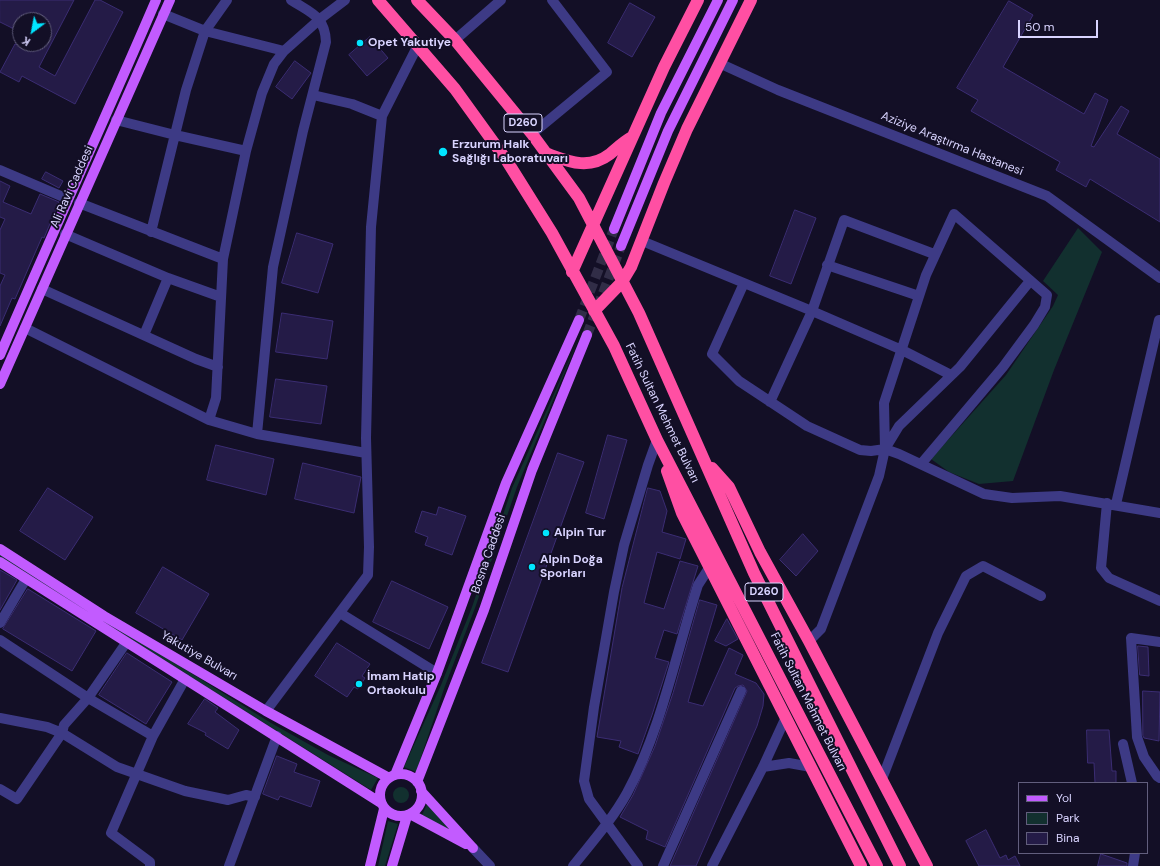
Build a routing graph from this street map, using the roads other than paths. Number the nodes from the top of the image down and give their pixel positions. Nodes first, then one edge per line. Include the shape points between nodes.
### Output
1 (156, 0) edge
2 (170, 0) edge
3 (227, 0) edge
4 (291, 0) edge
5 (345, 0) edge
6 (378, 0) edge
7 (417, 0) edge
8 (501, 0) edge
9 (552, 0) edge
10 (698, 0) edge
11 (718, 0) edge
12 (733, 0) edge
13 (751, 0) edge
14 (163, 14) junction
15 (320, 19) junction
16 (205, 31) junction
17 (454, 40) junction
18 (418, 45) junction
19 (284, 51) junction
20 (719, 63) junction
21 (313, 95) junction
22 (382, 116) junction
23 (116, 120) junction
24 (532, 134) junction
25 (175, 135) junction
26 (632, 136) junction
27 (246, 151) junction
28 (548, 154) junction
29 (0, 170) edge
30 (68, 199) junction
31 (79, 203) junction
32 (593, 225) junction
33 (614, 229) tunnel mouth
34 (151, 232) junction
35 (65, 234) junction
36 (642, 241) junction
37 (621, 246) tunnel mouth
38 (934, 254) junction
39 (223, 259) junction
40 (828, 265) junction
41 (572, 272) junction
42 (168, 278) junction
43 (1160, 278) edge
44 (1030, 281) junction
45 (622, 282) junction
46 (744, 282) junction
47 (42, 289) junction
48 (919, 296) junction
49 (221, 297) junction
50 (594, 311) junction
51 (812, 311) junction
52 (579, 320) tunnel mouth
53 (1159, 320) dead end
54 (25, 328) junction
55 (144, 335) junction
56 (587, 335) tunnel mouth
57 (1, 348) edge
58 (902, 350) junction
59 (218, 366) junction
60 (951, 375) junction
61 (0, 384) edge
62 (770, 402) junction
63 (209, 420) junction
64 (257, 434) junction
65 (659, 442) junction
66 (886, 450) junction
67 (366, 453) junction
68 (704, 460) junction
69 (921, 464) junction
70 (1111, 503) junction
71 (1160, 513) edge
72 (0, 549) edge
73 (0, 562) edge
74 (709, 568) junction
75 (26, 579) junction
76 (1041, 596) dead end
77 (1160, 601) edge
78 (340, 612) junction
79 (0, 623) edge
80 (0, 640) edge
81 (810, 641) junction
82 (1160, 642) edge
83 (126, 643) junction
84 (437, 673) junction
85 (185, 680) junction
86 (741, 690) dead end
87 (88, 698) junction
88 (266, 711) junction
89 (786, 717) junction
90 (0, 718) edge
91 (62, 733) junction
92 (153, 736) junction
93 (277, 736) junction
94 (1124, 744) dead end
95 (763, 767) junction
96 (811, 767) junction
97 (136, 775) junction
98 (392, 776) junction
99 (882, 778) junction
100 (1160, 778) edge
101 (1132, 782) edge
102 (419, 786) junction
103 (0, 789) edge
104 (254, 797) junction
105 (382, 806) junction
106 (409, 815) junction
107 (608, 824) junction
108 (473, 848) junction
109 (1135, 854) edge
110 (150, 866) edge
111 (229, 866) edge
112 (370, 866) edge
113 (392, 866) edge
114 (490, 866) edge
115 (573, 866) edge
116 (638, 866) edge
117 (663, 866) edge
118 (712, 866) edge
119 (861, 866) edge
120 (877, 866) edge
121 (900, 866) edge
122 (927, 866) edge
123 (1134, 866) edge

1 - 30 main road, Ali Ravi Caddesi
2 - 14 main road, Ali Ravi Caddesi
3 - 16 street
4 - 15 street
5 - 15 street
6 - 18 highway, Fatih Sultan Mehmet Bulvarı / D260
7 - 17 highway, Fatih Sultan Mehmet Bulvarı / D260
8 - 17 street
9 - 24 street via 607,72
10 - 26 highway
11 - 33 main road via 661,113
12 - 37 main road via 668,131
13 - 20 highway
14 - 16 street
14 - 23 main road, Ali Ravi Caddesi
15 - 19 street
15 - 21 street via 326,33 326,42
16 - 19 street
16 - 25 street
17 - 24 highway, Fatih Sultan Mehmet Bulvarı / D260
18 - 22 street
18 - 41 highway, Fatih Sultan Mehmet Bulvarı / D260 via 455,89 507,161 552,233
19 - 27 street via 268,78
20 - 36 highway via 673,160
20 - 43 street, Aziziye Araştırma Hastanesi via 778,90 1047,196
21 - 22 street via 352,104
21 - 64 street via 273,267
22 - 67 street via 371,227
23 - 25 street
23 - 31 main road, Ali Ravi Caddesi
24 - 28 highway, Fatih Sultan Mehmet Bulvarı / D260
25 - 27 street
25 - 34 street
26 - 28 highway via 592,164 572,163
26 - 32 highway
27 - 39 street
28 - 32 highway, Fatih Sultan Mehmet Bulvarı / D260 via 579,198
29 - 30 street
30 - 57 main road, Ali Ravi Caddesi
31 - 34 street
31 - 35 main road, Ali Ravi Caddesi
32 - 41 highway
32 - 45 highway, Fatih Sultan Mehmet Bulvarı / D260
34 - 39 street
35 - 42 street
35 - 47 main road, Ali Ravi Caddesi
36 - 45 highway
36 - 46 street
38 - 40 street via 844,220
38 - 44 street via 954,214
38 - 48 street
39 - 49 street
40 - 48 street
40 - 51 street
41 - 50 highway, Fatih Sultan Mehmet Bulvarı / D260
42 - 49 street
42 - 55 street
44 - 60 street
44 - 69 street via 1047,295 1045,307 1003,367
45 - 50 highway
45 - 68 highway, Fatih Sultan Mehmet Bulvarı / D260 via 642,320
46 - 51 street
46 - 62 street via 712,354 740,381
47 - 54 main road, Ali Ravi Caddesi
47 - 55 street
48 - 58 street
49 - 59 street
50 - 65 highway, Fatih Sultan Mehmet Bulvarı / D260 via 614,346
51 - 58 street
51 - 62 street
52 - 84 main road via 506,483
53 - 70 street
54 - 61 main road, Ali Ravi Caddesi
54 - 63 street
55 - 59 street
56 - 102 main road, Bosna Caddesi via 532,470
58 - 60 street
58 - 66 street via 884,403
59 - 63 street via 216,398
60 - 66 street via 899,426
62 - 66 street via 807,426 850,447 871,451
63 - 64 street
64 - 67 street
65 - 74 highway via 682,513
65 - 107 street via 648,464 624,545 595,699 584,781 589,799
65 - 120 highway, Fatih Sultan Mehmet Bulvarı / D260
66 - 69 street
66 - 81 street via 879,476 821,629
67 - 78 street via 368,575
68 - 81 highway via 729,487 760,552
68 - 121 highway, Fatih Sultan Mehmet Bulvarı / D260 via 754,573
69 - 70 street via 984,494 1012,498 1060,496
70 - 71 street
70 - 77 street via 1101,568 1109,578
72 - 88 main road, Yakutiye Bulvarı via 104,616
73 - 75 main road
74 - 89 highway
74 - 107 street via 698,585 646,752
75 - 79 street
75 - 83 main road
76 - 99 street via 983,566 966,576 938,633
78 - 84 street
78 - 88 street
80 - 87 street
81 - 99 highway
82 - 100 street via 1131,638 1137,737 1144,757
83 - 85 main road
83 - 87 street
84 - 98 main road
85 - 92 street
85 - 93 main road
86 - 117 street
87 - 91 street via 64,725
87 - 92 street
88 - 98 main road, Yakutiye Bulvarı
89 - 95 street
89 - 96 highway
90 - 91 street via 31,722
91 - 97 street via 117,767
91 - 103 street via 17,800
92 - 97 street
93 - 104 street
93 - 105 main road
94 - 101 street
95 - 96 street via 789,763
95 - 118 street
96 - 119 highway
97 - 104 street via 185,791 228,800 246,795
97 - 110 street via 111,833 150,862
98 - 102 main road via 407,775
98 - 105 main road via 380,789
99 - 122 highway
102 - 106 main road via 420,804
102 - 108 main road
104 - 111 street
105 - 106 main road via 395,816
105 - 112 main road
106 - 108 main road
106 - 113 main road
107 - 115 street
107 - 116 street
108 - 114 street
109 - 123 street

